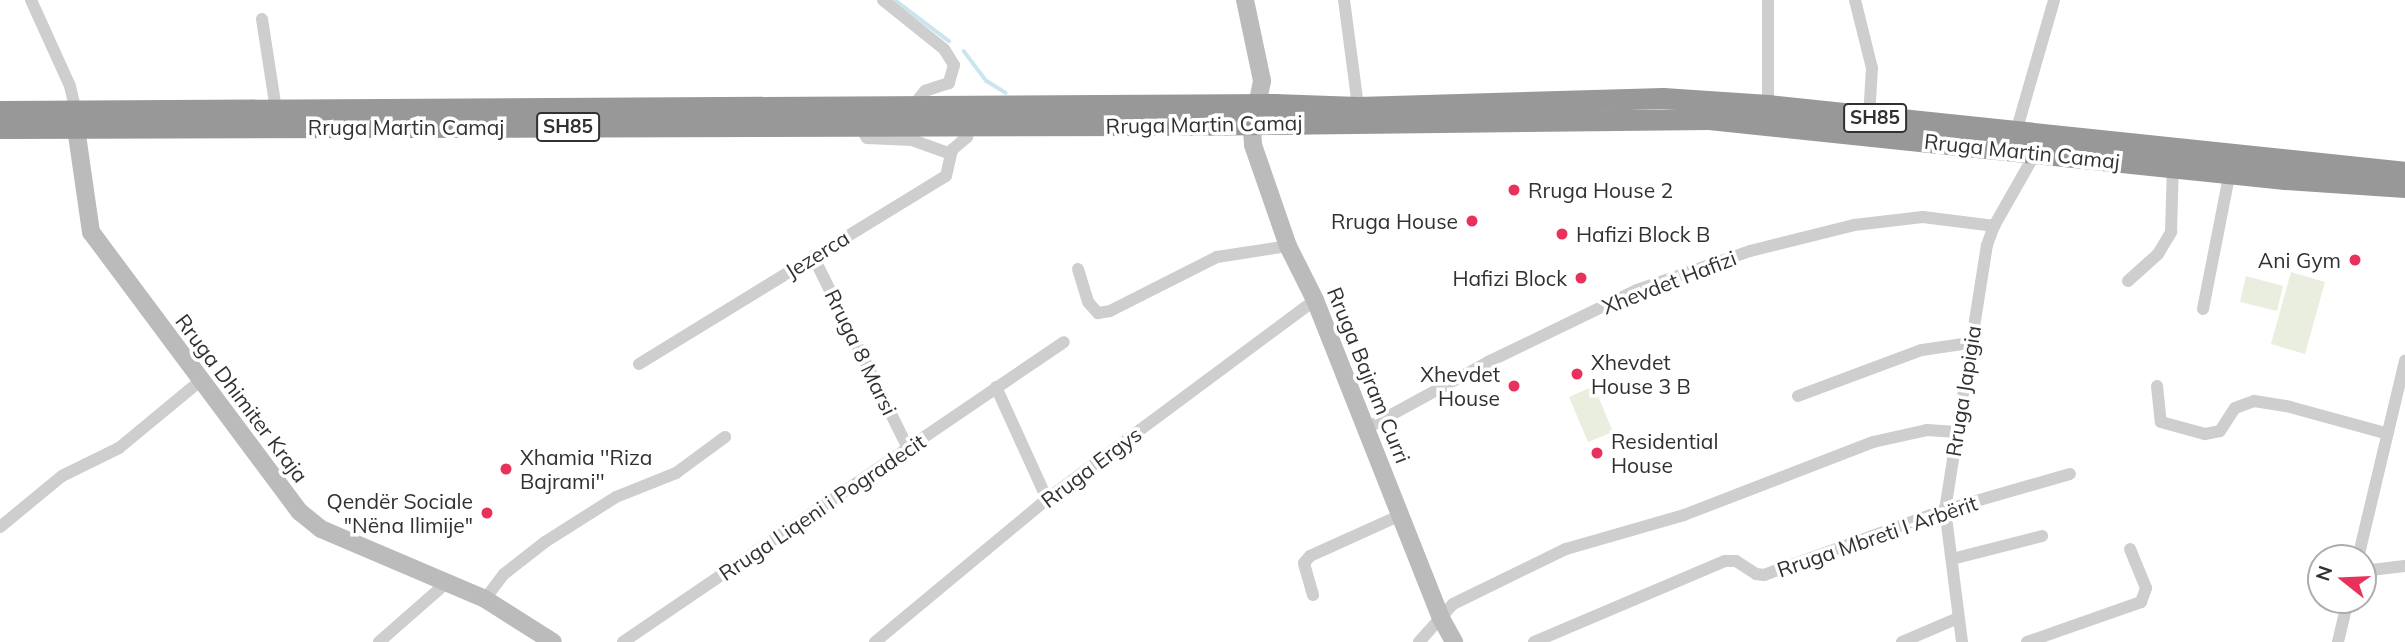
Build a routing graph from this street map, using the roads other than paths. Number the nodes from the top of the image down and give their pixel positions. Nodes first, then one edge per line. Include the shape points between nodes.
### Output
1 (31, 0) edge
2 (883, 0) edge
3 (1245, 0) edge
4 (1344, 0) edge
5 (1768, 0) edge
6 (1855, 0) edge
7 (2053, 0) edge
8 (262, 19) dead end
9 (1768, 105) junction
10 (912, 107) junction
11 (1358, 107) junction
12 (276, 109) junction
13 (0, 111) edge
14 (1256, 114) junction
15 (1869, 117) junction
16 (76, 119) junction
17 (859, 125) junction
18 (970, 125) junction
19 (0, 128) edge
20 (2016, 132) junction
21 (2036, 152) junction
22 (951, 154) junction
23 (2174, 166) junction
24 (2230, 172) junction
25 (2405, 172) edge
26 (2405, 187) edge
27 (1994, 226) junction
28 (1288, 246) junction
29 (813, 256) junction
30 (1078, 269) dead end
31 (2128, 281) dead end
32 (1315, 300) junction
33 (2203, 309) dead end
34 (1064, 342) dead end
35 (1970, 343) junction
36 (2405, 361) edge
37 (639, 363) dead end
38 (200, 380) junction
39 (2157, 386) dead end
40 (996, 387) junction
41 (1798, 396) dead end
42 (1367, 428) junction
43 (1957, 432) junction
44 (2385, 433) junction
45 (725, 437) dead end
46 (908, 448) junction
47 (2070, 474) dead end
48 (1047, 499) junction
49 (1945, 510) junction
50 (1401, 515) junction
51 (0, 527) edge
52 (2042, 536) dead end
53 (2361, 544) edge
54 (2130, 549) dead end
55 (1952, 559) junction
56 (2405, 566) edge
57 (2377, 569) edge
58 (445, 584) junction
59 (1313, 595) dead end
60 (485, 599) junction
61 (2345, 614) edge
62 (1958, 618) junction
63 (1442, 620) junction
64 (379, 642) edge
65 (554, 642) edge
66 (623, 642) edge
67 (875, 642) edge
68 (1419, 642) edge
69 (1454, 642) edge
70 (1534, 642) edge
71 (1902, 642) edge
72 (1962, 642) edge
73 (2027, 642) edge
74 (2338, 642) edge

1 - 16 street, Rruga Dhimiter Kraja via 70,86
2 - 10 street via 944,49 954,65 949,83 925,91
3 - 14 street, Rruga Bajram Curri via 1262,81
4 - 11 street
5 - 9 street
6 - 15 street via 1872,68
7 - 20 street
8 - 12 street
9 - 11 highway, Rruga Martin Camaj / SH85 via 1625,98
9 - 15 highway, Rruga Martin Camaj / SH85
10 - 12 highway, Rruga Martin Camaj / SH85
10 - 14 highway, Rruga Martin Camaj / SH85
11 - 14 highway, Rruga Martin Camaj / SH85
12 - 16 highway, Rruga Martin Camaj / SH85
13 - 16 highway, Rruga Martin Camaj / SH85
14 - 18 highway, Rruga Martin Camaj / SH85
14 - 21 highway, Rruga Martin Camaj / SH85 via 1709,119
14 - 28 street, Rruga Bajram Curri via 1253,145
15 - 20 highway, Rruga Martin Camaj / SH85
16 - 17 highway, Rruga Martin Camaj / SH85
16 - 19 highway, Rruga Martin Camaj / SH85
16 - 38 street, Rruga Dhimiter Kraja via 91,232
17 - 18 highway, Rruga Martin Camaj / SH85
17 - 22 street via 867,138 912,139
18 - 22 street, Jezerca via 967,137
20 - 25 highway, Rruga Martin Camaj / SH85
21 - 23 highway, Rruga Martin Camaj / SH85
21 - 27 street, Rruga Japigia
22 - 29 street, Jezerca via 946,176
23 - 24 highway, Rruga Martin Camaj / SH85
23 - 31 street via 2171,232 2158,254
24 - 26 highway, Rruga Martin Camaj / SH85
24 - 33 street
27 - 35 street, Rruga Japigia
27 - 42 street, Xhevdet Hafizi via 1923,217 1854,225 1751,251 1637,290
28 - 30 street via 1217,257 1098,313 1088,302
28 - 32 street, Rruga Bajram Curri
29 - 37 street, Jezerca
29 - 46 street, Rruga 8 Marsi
32 - 42 street, Rruga Bajram Curri
32 - 48 street, Rruga Ergys
34 - 40 street, Rruga Liqeni i Pogradecit
35 - 41 street via 1922,350
35 - 43 street, Rruga Japigia
36 - 44 street
38 - 51 street via 119,448 62,476
38 - 58 street, Rruga Dhimiter Kraja via 300,512 321,529
39 - 44 street via 2161,422 2204,434 2220,431 2235,408 2254,401
40 - 46 street, Rruga Liqeni i Pogradecit
40 - 48 street
42 - 50 street, Rruga Bajram Curri
43 - 49 street, Rruga Japigia
43 - 63 street via 1927,430 1873,442 1684,515 1566,549 1453,604
44 - 53 street
45 - 60 street via 676,472 616,497 545,542 504,574
46 - 66 street, Rruga Liqeni i Pogradecit
47 - 49 street, Rruga Mbreti I Arbërit
48 - 67 street, Rruga Ergys
49 - 55 street, Rruga Japigia
49 - 70 street, Rruga Mbreti I Arbërit via 1764,575 1736,561 1724,561
50 - 59 street via 1310,555 1304,563
50 - 63 street, Rruga Bajram Curri
52 - 55 street
54 - 73 street via 2146,588 2141,602
55 - 62 street, Rruga Japigia
56 - 57 street
58 - 60 street, Rruga Dhimiter Kraja
58 - 64 street
60 - 65 street, Rruga Dhimiter Kraja
61 - 74 street
62 - 71 street
62 - 72 street, Rruga Japigia
63 - 68 street
63 - 69 street, Rruga Bajram Curri

